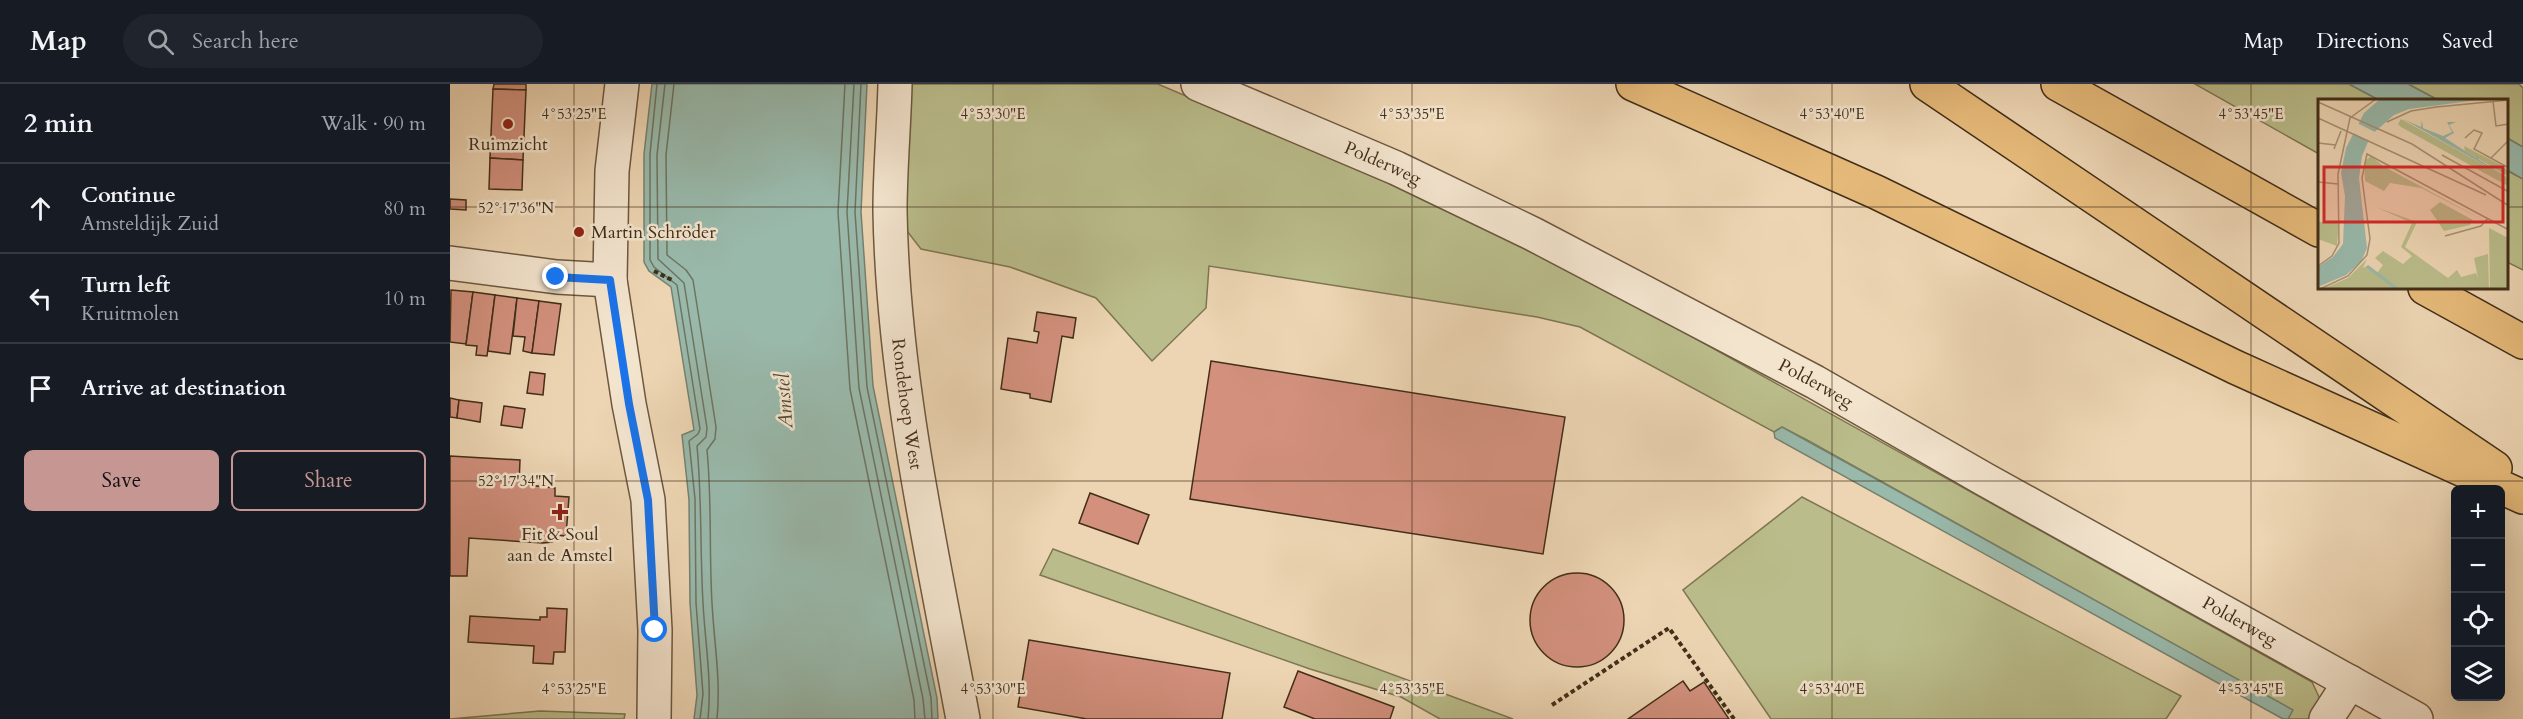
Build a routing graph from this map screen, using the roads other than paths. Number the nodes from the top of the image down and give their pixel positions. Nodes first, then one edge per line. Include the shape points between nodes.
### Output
1 (622, 84) edge
2 (895, 84) edge
3 (1198, 84) edge
4 (1633, 84) edge
5 (1928, 84) edge
6 (2058, 84) edge
7 (2318, 229) edge
8 (450, 263) edge
9 (610, 280) junction
10 (2429, 290) edge
11 (2523, 342) edge
12 (2523, 489) edge
13 (2523, 497) edge
14 (2350, 682) junction
15 (654, 719) edge
16 (963, 719) edge
17 (2326, 719) edge
18 (2416, 719) edge

1 - 9 street via 612,171
2 - 16 street, Rondehoep West via 890,211 899,341 922,495
3 - 14 street, Polderweg via 1396,168 1533,234 1815,382
4 - 13 highway via 1876,192 2235,367
5 - 12 highway
6 - 7 highway
8 - 9 street
9 - 15 street via 648,500 655,630
10 - 11 highway
14 - 17 street
14 - 18 street, Polderweg

